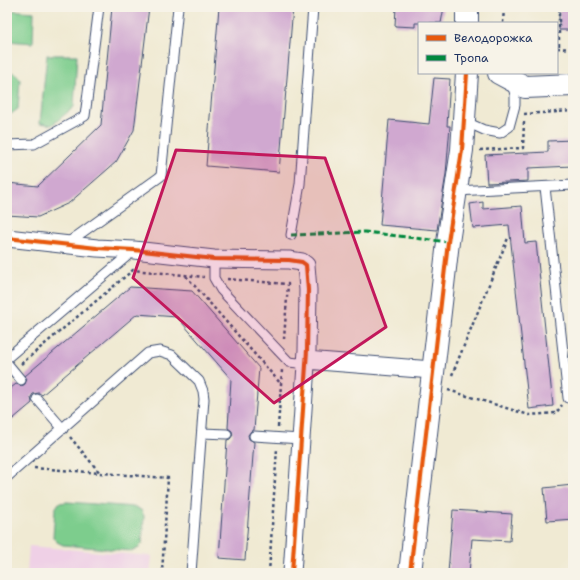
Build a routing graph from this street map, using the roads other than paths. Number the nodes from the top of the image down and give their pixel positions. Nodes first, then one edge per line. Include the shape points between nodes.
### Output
1 (99, 7) edge
2 (178, 7) edge
3 (314, 7) edge
4 (467, 7) edge
5 (467, 22) edge
6 (467, 74) edge
7 (505, 77) edge
8 (573, 85) edge
9 (464, 121) junction
10 (7, 145) edge
11 (573, 185) edge
12 (545, 187) junction
13 (456, 191) junction
14 (291, 235) dead end
15 (7, 238) edge
16 (66, 244) junction
17 (134, 250) junction
18 (214, 259) junction
19 (7, 358) edge
20 (306, 360) junction
21 (7, 363) edge
22 (441, 376) junction
23 (21, 380) dead end
24 (570, 398) edge
25 (37, 399) dead end
26 (62, 429) junction
27 (202, 433) junction
28 (227, 434) dead end
29 (254, 436) dead end
30 (301, 439) junction
31 (7, 477) edge
32 (191, 573) edge
33 (292, 573) edge
34 (410, 573) edge

1 - 10 lane via 85,116 34,144
2 - 16 lane via 161,176
3 - 14 lane via 300,184
4 - 5 street
6 - 9 street
7 - 8 street via 525,87
7 - 9 lane via 515,95 509,127 500,133 484,130
9 - 13 street
11 - 12 lane
12 - 13 lane
12 - 24 lane
13 - 22 street via 448,242
15 - 16 street
16 - 17 street
17 - 18 street
17 - 19 lane
18 - 20 lane via 214,278 221,290 289,362 298,363
18 - 20 street via 289,260 306,265
20 - 22 street
20 - 30 street
21 - 23 lane
22 - 34 street
25 - 26 lane
26 - 27 lane via 148,353 160,351 172,355 199,381 204,399
26 - 31 lane
27 - 28 lane
27 - 32 lane
29 - 30 lane
30 - 33 street

